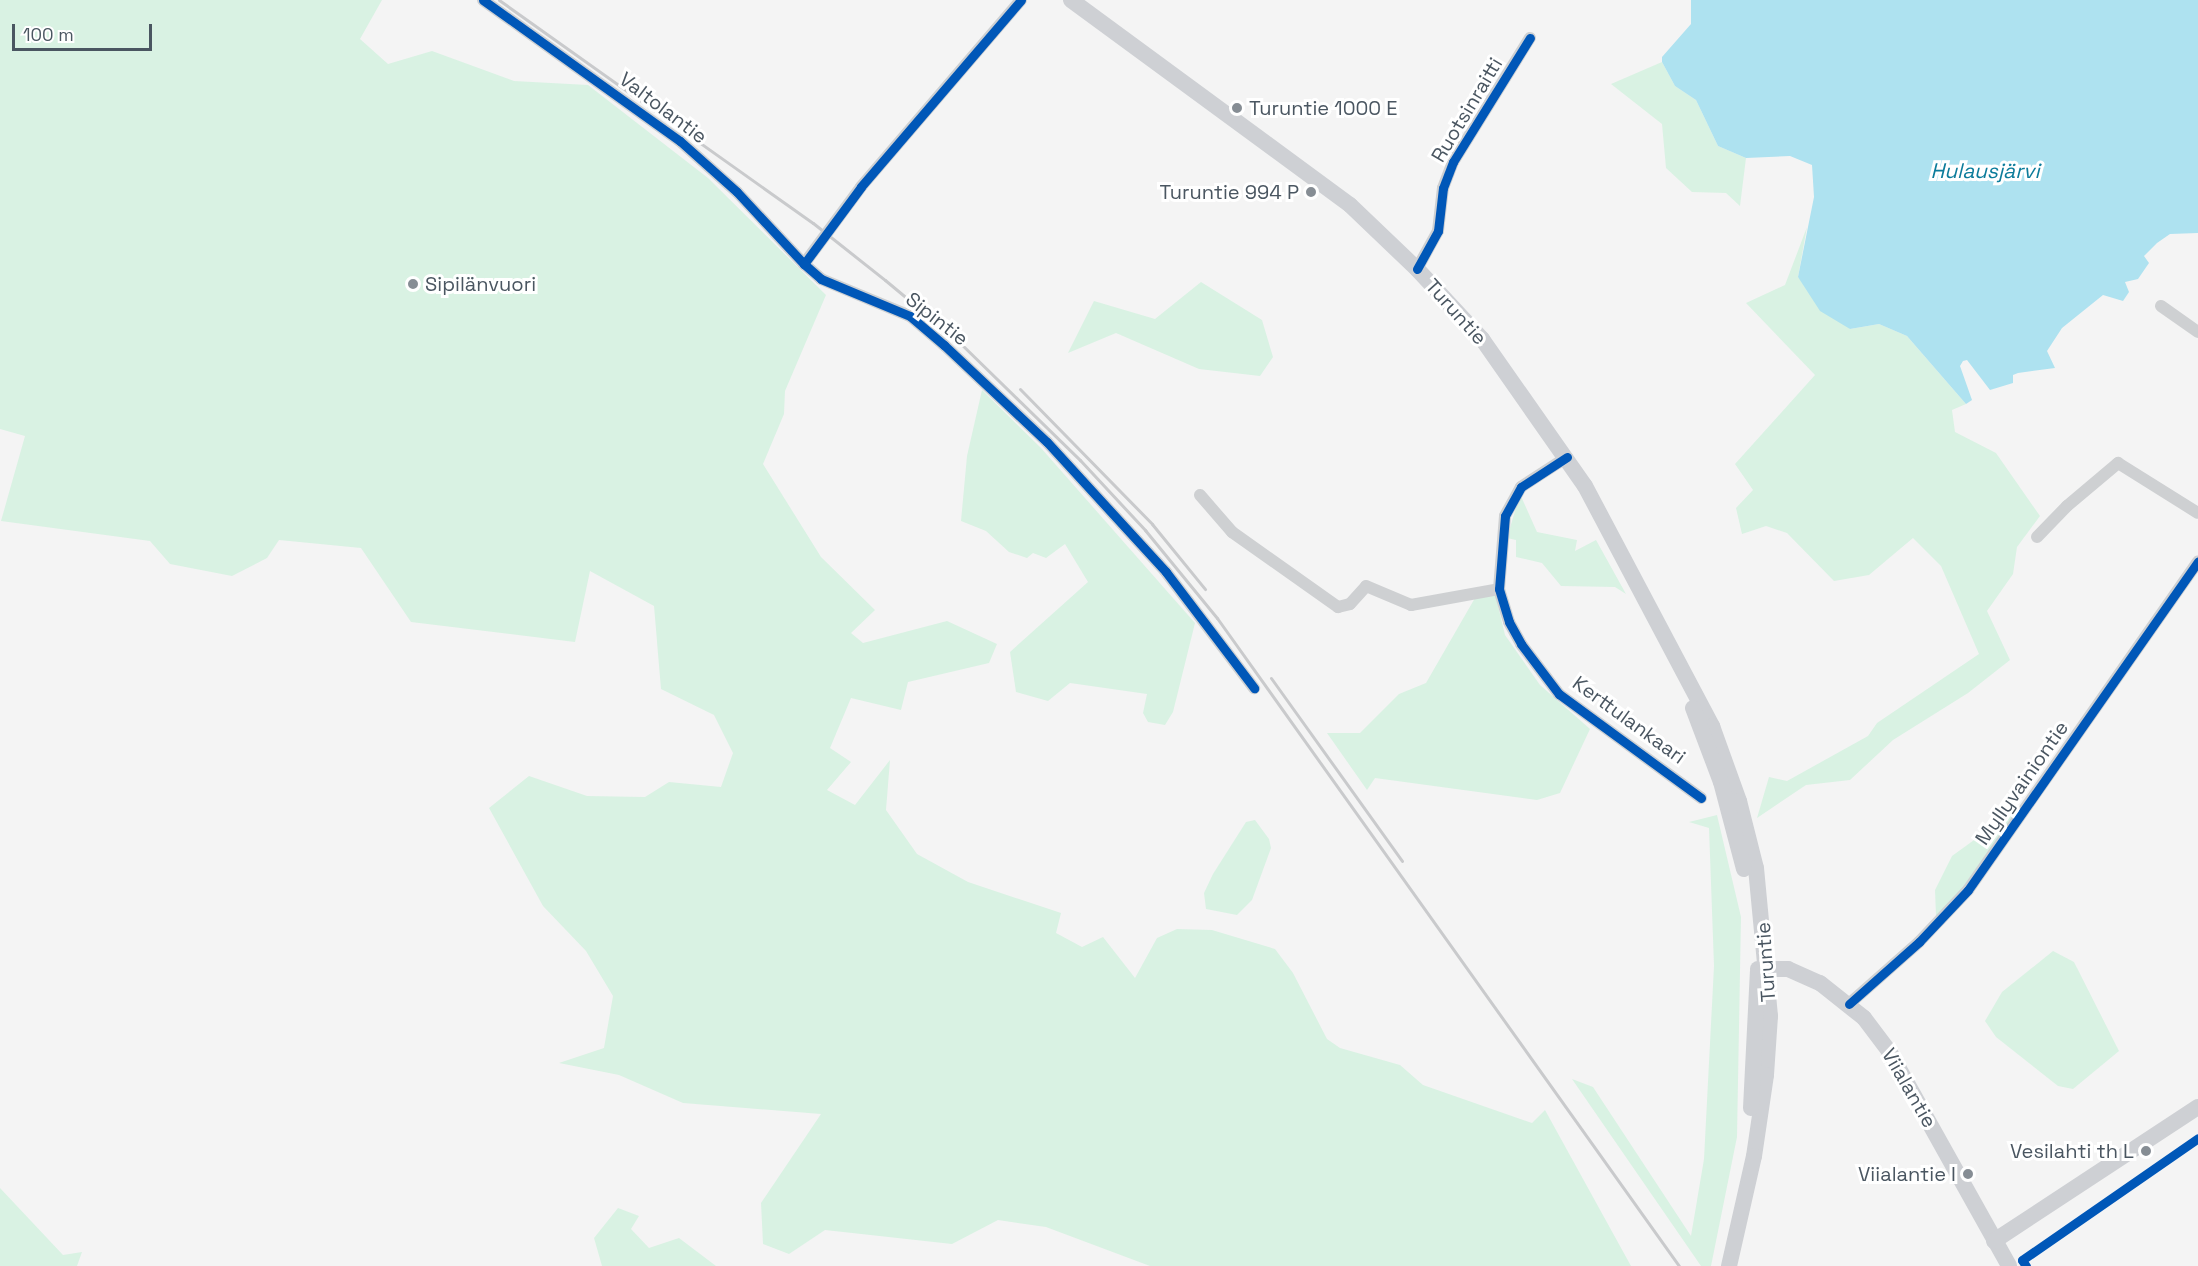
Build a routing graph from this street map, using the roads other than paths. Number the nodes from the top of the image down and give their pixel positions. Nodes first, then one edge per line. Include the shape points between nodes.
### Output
1 (483, 0) edge
2 (1021, 0) edge
3 (1071, 0) edge
4 (1530, 38) dead end
5 (804, 264) junction
6 (1417, 269) junction
7 (2161, 306) dead end
8 (2198, 332) edge
9 (1567, 457) junction
10 (1200, 495) dead end
11 (2198, 513) edge
12 (2037, 537) dead end
13 (2198, 561) edge
14 (1499, 589) junction
15 (1254, 687) dead end
16 (1701, 798) dead end
17 (1763, 969) junction
18 (1849, 1004) junction
19 (2198, 1107) edge
20 (1994, 1241) junction
21 (2006, 1265) edge
22 (1728, 1266) edge

1 - 5 street, Valtolantie via 680,141 737,192
2 - 5 street via 861,188
3 - 6 main road, Turuntie via 1342,200
4 - 6 street, Ruotsinraitti via 1453,162 1443,188 1438,231
5 - 15 street, Sipintie via 821,279 909,316 944,345 1047,442 1166,572
6 - 9 main road, Turuntie via 1482,339
7 - 8 street
9 - 14 street, Kerttulankaari via 1536,474 1511,500 1505,516
9 - 17 main road, Turuntie via 1712,726 1739,801 1755,868
10 - 14 street via 1232,532 1338,608 1350,604 1366,586 1411,605
11 - 12 street via 2118,463
13 - 18 street, Myllyvainiontie via 1968,890
14 - 16 street, Kerttulankaari via 1521,644 1559,694
17 - 18 main road, Viialantie via 1788,969 1806,976
17 - 22 main road, Turuntie via 1766,1075 1754,1156
18 - 20 main road, Viialantie via 1889,1051
19 - 20 main road
20 - 21 main road, Viialantie

